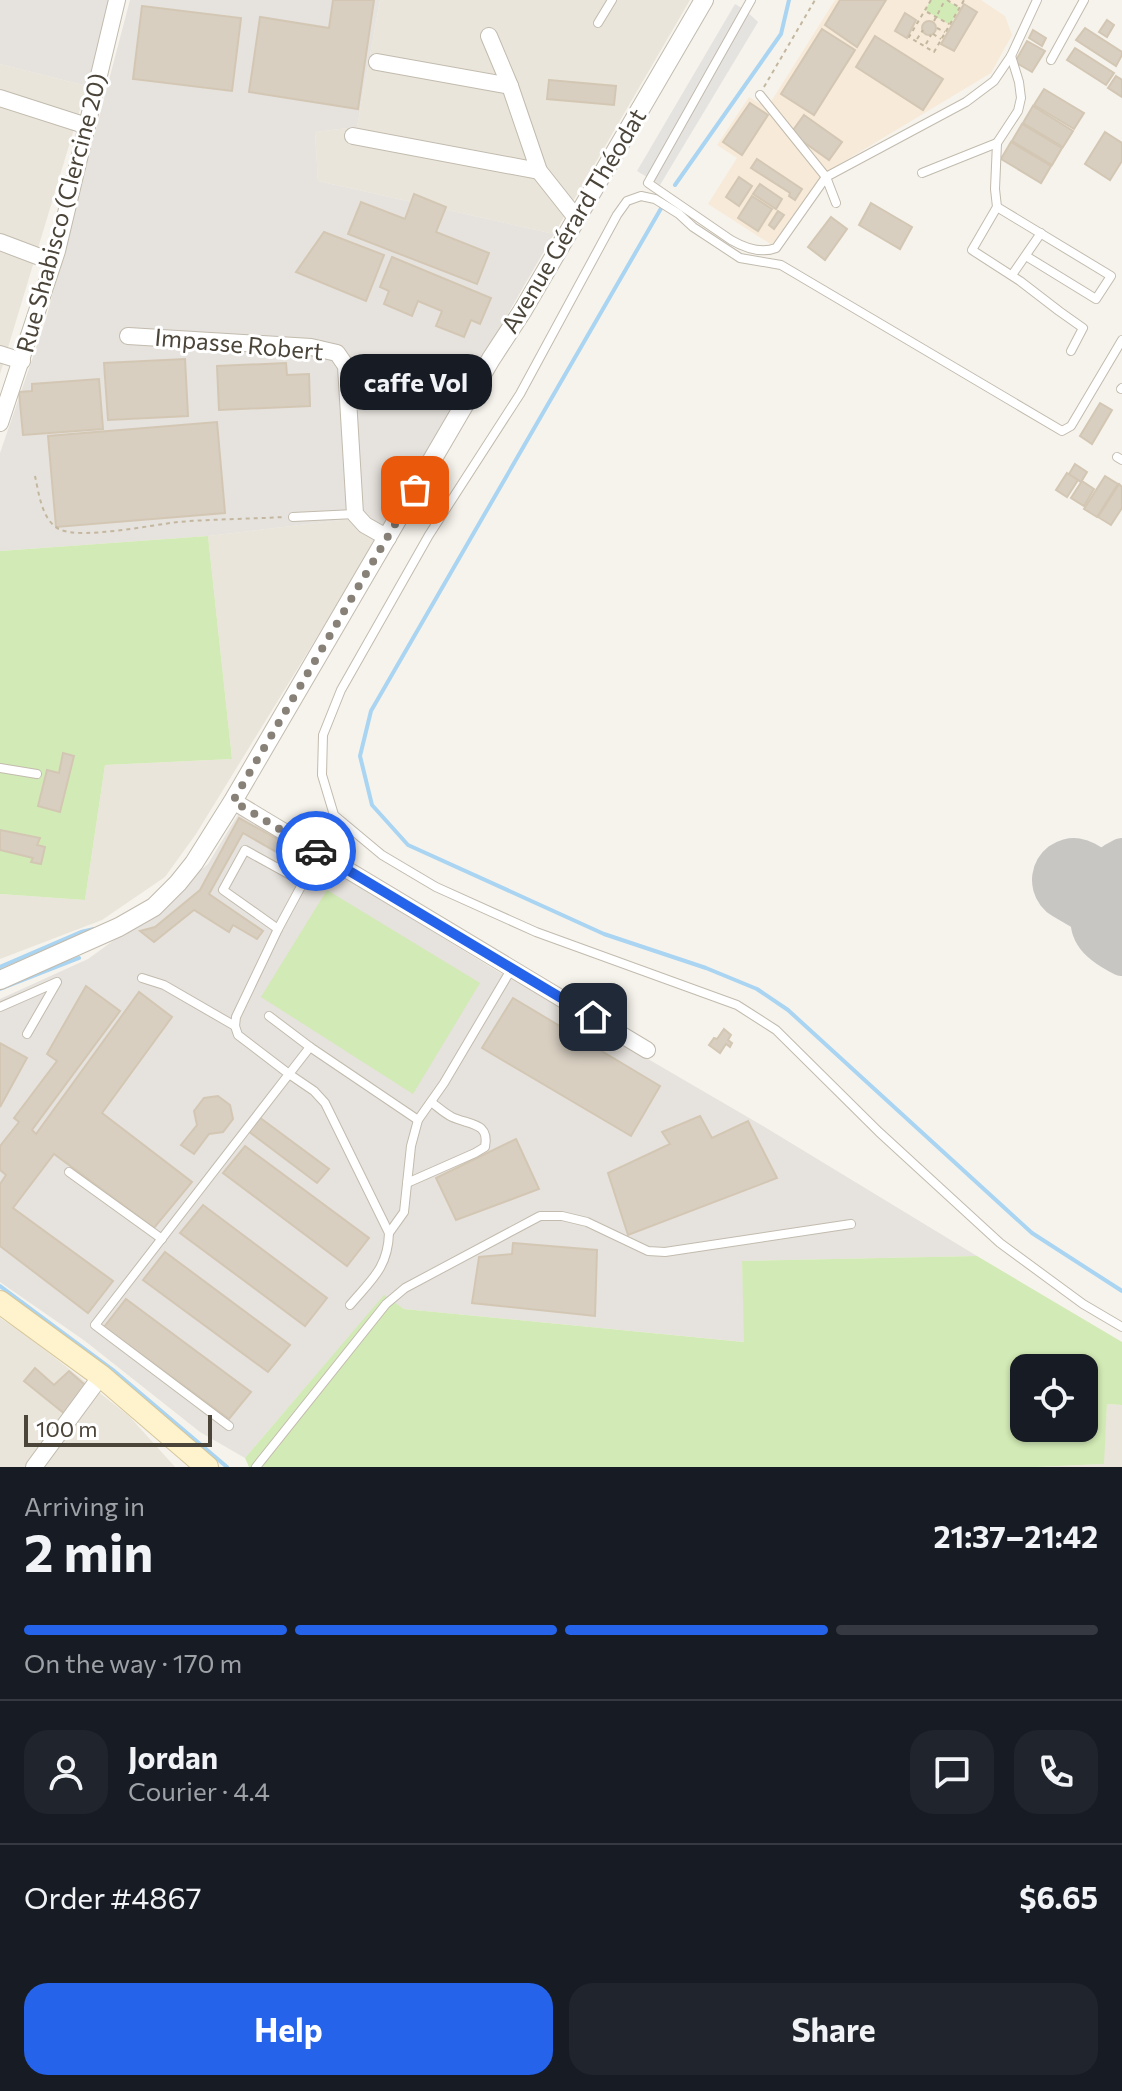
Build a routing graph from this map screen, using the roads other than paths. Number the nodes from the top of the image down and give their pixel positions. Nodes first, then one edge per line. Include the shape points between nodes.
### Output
1 (117, 0) edge
2 (612, 0) edge
3 (704, 0) edge
4 (751, 0) edge
5 (1037, 0) edge
6 (1084, 0) edge
7 (598, 23) dead end
8 (489, 36) dead end
9 (1011, 56) junction
10 (1051, 60) dead end
11 (377, 62) dead end
12 (510, 86) junction
13 (760, 95) road end
14 (0, 98) edge
15 (87, 126) junction
16 (353, 136) dead end
17 (997, 143) junction
18 (539, 171) junction
19 (922, 173) dead end
20 (826, 177) junction
21 (836, 203) dead end
22 (997, 207) junction
23 (577, 219) junction
24 (1041, 233) junction
25 (0, 242) edge
26 (1026, 256) junction
27 (53, 262) junction
28 (1012, 275) junction
29 (128, 336) dead end
30 (1122, 340) edge
31 (1071, 351) dead end
32 (0, 354) edge
33 (22, 361) junction
34 (0, 423) edge
35 (355, 514) junction
36 (293, 517) road end
37 (388, 538) junction
38 (0, 768) edge
39 (37, 774) dead end
40 (233, 801) junction
41 (319, 852) junction
42 (303, 882) junction
43 (278, 929) junction
44 (512, 968) junction
45 (142, 978) dead end
46 (0, 980) edge
47 (0, 1007) edge
48 (269, 1016) dead end
49 (235, 1026) junction
50 (27, 1034) dead end
51 (310, 1047) junction
52 (647, 1050) dead end
53 (289, 1074) junction
54 (431, 1102) junction
55 (418, 1120) junction
56 (69, 1172) dead end
57 (407, 1183) junction
58 (851, 1224) dead end
59 (389, 1233) junction
60 (162, 1239) junction
61 (0, 1302) edge
62 (350, 1305) dead end
63 (1122, 1327) edge
64 (101, 1376) junction
65 (229, 1426) dead end
66 (34, 1467) edge
67 (207, 1467) edge
68 (256, 1467) edge

1 - 15 street, Rue Shabisco (Clercine 20)
2 - 7 lane
3 - 23 street, Avenue Gérard Théodat
4 - 20 lane via 648,183 743,247 770,250
5 - 9 lane
6 - 10 lane
8 - 12 street
9 - 17 lane via 1021,98
9 - 20 lane via 994,81 966,102
11 - 12 street
12 - 18 street
13 - 20 lane
14 - 15 street
15 - 27 street, Rue Shabisco (Clercine 20)
16 - 18 street
17 - 19 lane
17 - 22 lane
18 - 23 street
20 - 21 lane
22 - 24 lane
22 - 28 lane via 972,250
23 - 37 street, Avenue Gérard Théodat
24 - 26 lane
24 - 26 lane via 1111,276 1096,299
25 - 27 street
26 - 28 lane
27 - 33 street, Rue Shabisco (Clercine 20)
28 - 31 lane via 1083,328
29 - 35 street, Impasse Robert via 337,353 346,366
30 - 63 lane via 1071,426 1062,431 781,265 740,258 655,199 627,201 520,394 429,535 341,690 323,735 322,775 334,815 382,855 436,887 536,932 737,1005 776,1030 1000,1243
32 - 33 street
33 - 34 street, Rue Shabisco (Clercine 20)
35 - 36 lane
35 - 37 street
37 - 40 street, Avenue Gérard Théodat
38 - 39 lane
40 - 41 street
40 - 46 street, Avenue Gérard Théodat via 194,863 154,907
41 - 42 lane
41 - 44 street
42 - 43 lane
42 - 43 lane via 245,850 223,890
43 - 49 lane
44 - 52 street
44 - 54 lane
45 - 49 lane
47 - 50 lane via 57,982
48 - 51 lane
49 - 53 lane via 238,1035
51 - 53 lane
51 - 55 lane
53 - 59 lane via 325,1103
53 - 60 lane
54 - 55 lane
54 - 57 lane via 448,1115 479,1126 487,1138 485,1147
55 - 57 lane
56 - 60 lane
57 - 59 lane via 404,1212
58 - 68 lane via 665,1252 648,1251 587,1222 540,1216 405,1288 386,1304
59 - 62 lane via 385,1262
60 - 65 lane via 95,1325
61 - 64 main road
64 - 66 street
64 - 67 main road

